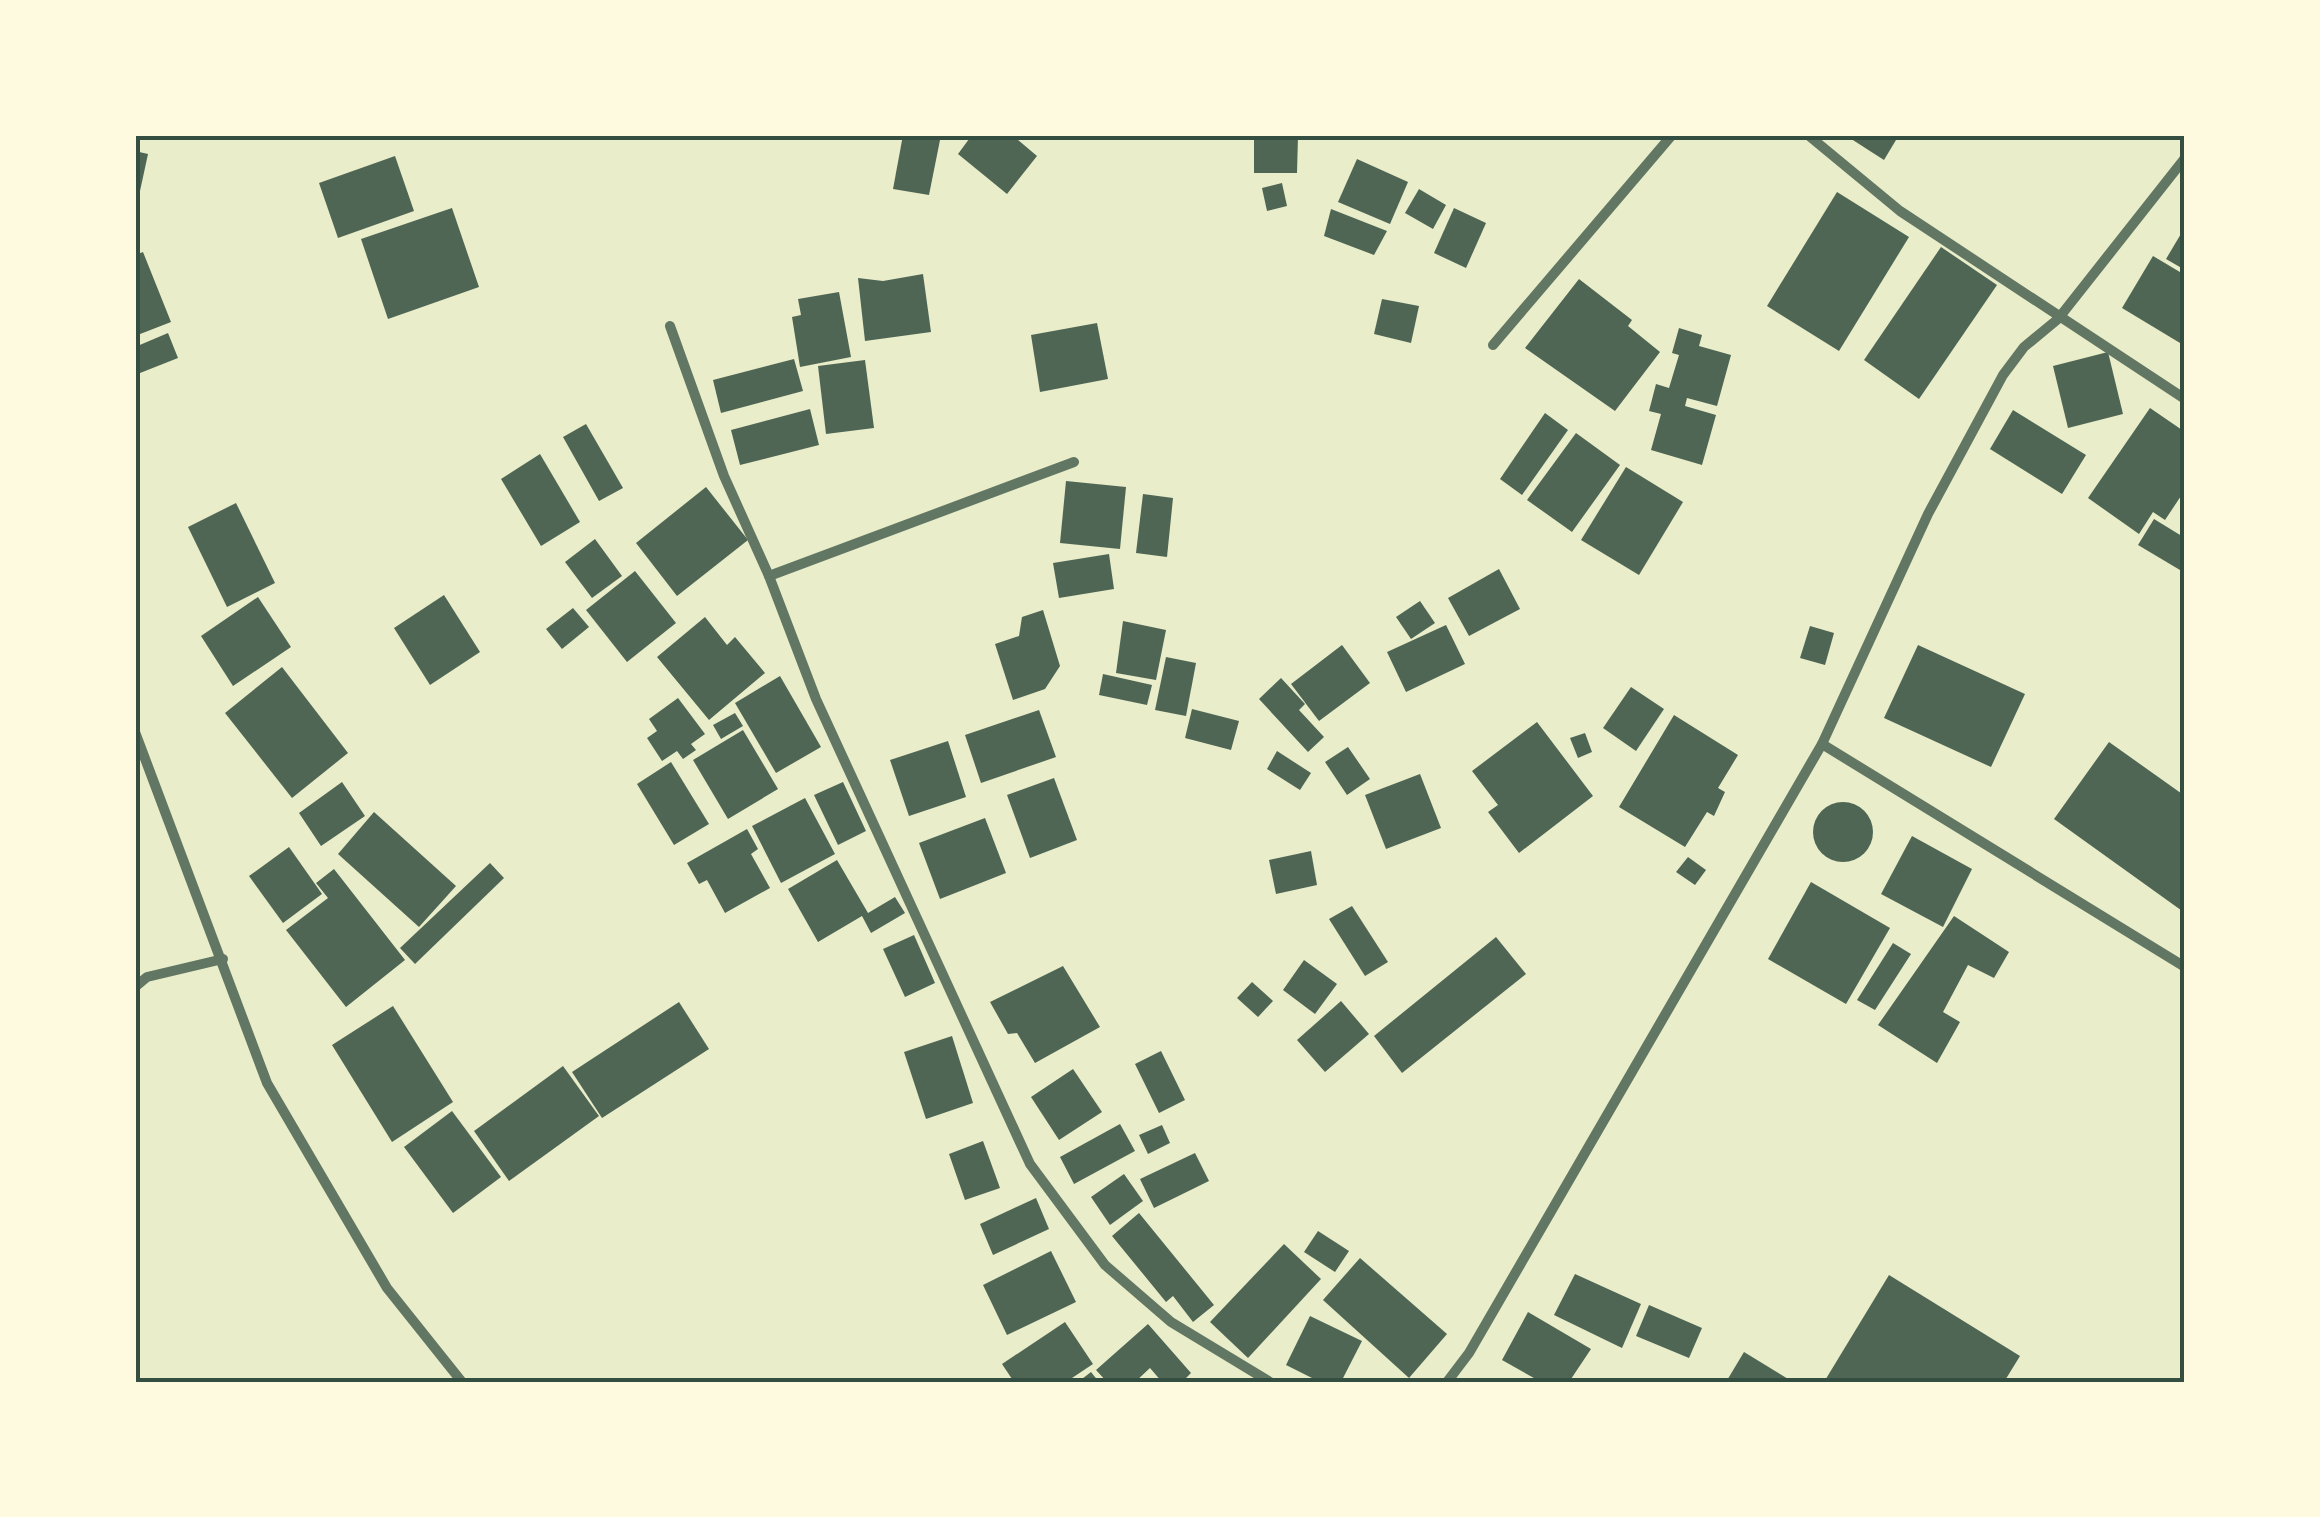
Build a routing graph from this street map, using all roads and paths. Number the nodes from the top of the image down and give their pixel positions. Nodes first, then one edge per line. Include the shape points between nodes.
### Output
1 (1672, 135) edge
2 (1808, 135) edge
3 (2185, 158) edge
4 (2058, 318) junction
5 (670, 326) dead end
6 (1493, 344) dead end
7 (2185, 399) edge
8 (1074, 462) dead end
9 (769, 576) junction
10 (135, 732) edge
11 (1822, 744) junction
12 (223, 960) junction
13 (2185, 967) edge
14 (135, 970) edge
15 (148, 977) junction
16 (135, 987) edge
17 (462, 1382) edge
18 (1270, 1382) edge
19 (1447, 1382) edge

1 - 6 street
2 - 4 street via 1900,211
3 - 4 street
4 - 7 street
4 - 11 street via 2003,375 1928,514
5 - 9 street via 724,476
8 - 9 street
9 - 18 street via 816,700 1030,1164 1105,1265 1171,1322
10 - 12 street
11 - 13 street
11 - 19 street
12 - 15 street
12 - 17 street via 267,1083 322,1184 387,1288
14 - 15 street
15 - 16 street

